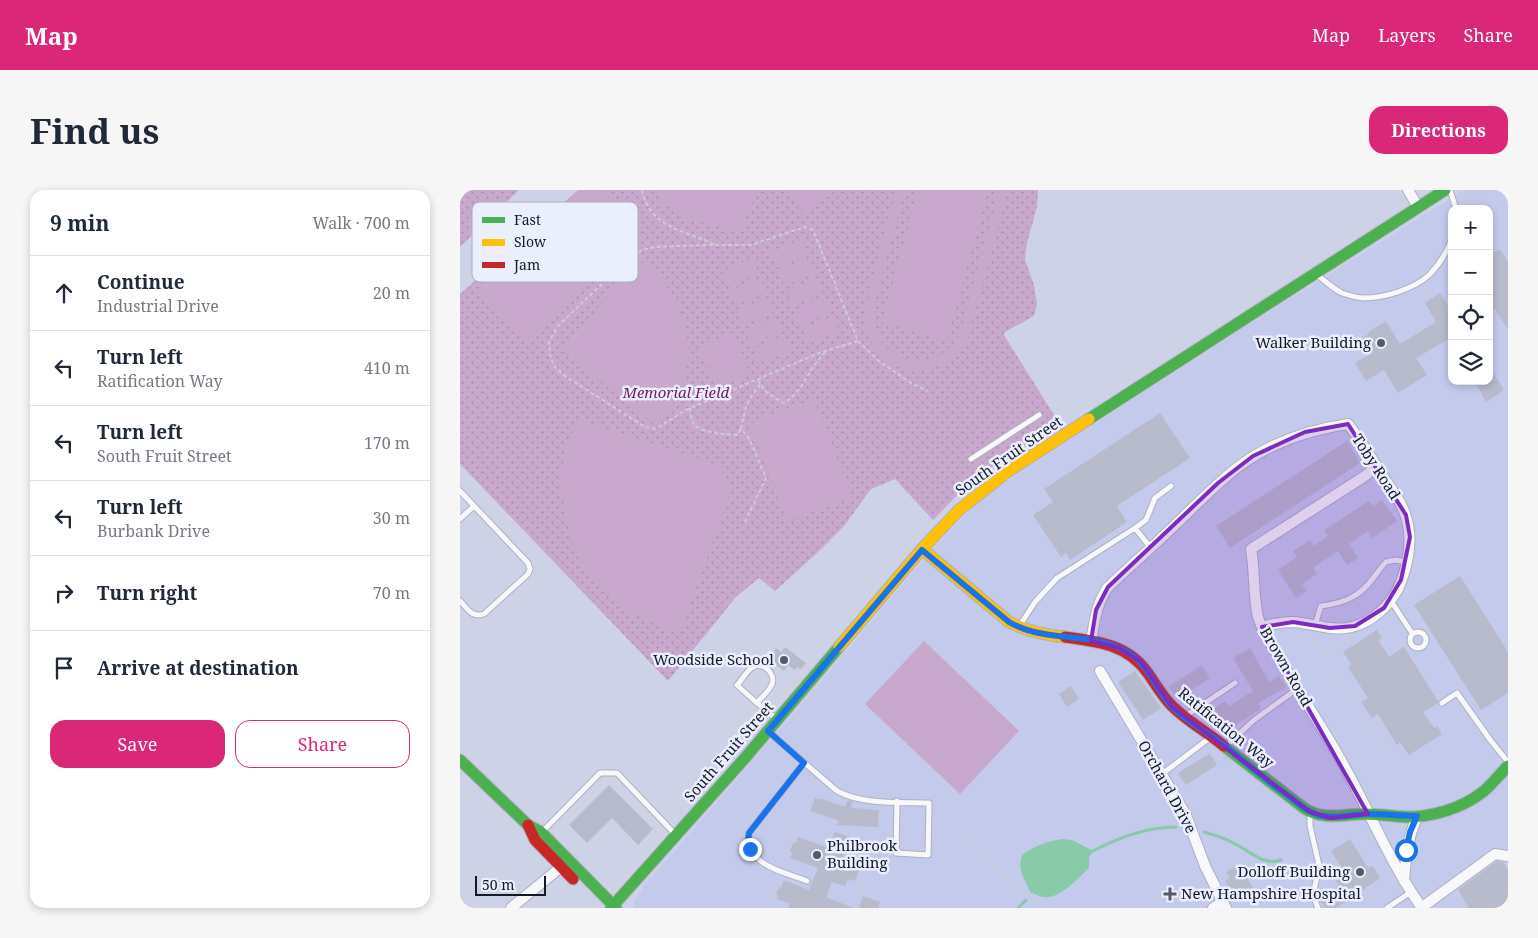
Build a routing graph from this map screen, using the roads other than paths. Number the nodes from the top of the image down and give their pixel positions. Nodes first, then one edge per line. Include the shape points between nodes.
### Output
1 (1408, 190) edge
2 (1445, 190) edge
3 (1450, 190) edge
4 (1455, 205) edge
5 (1418, 207) junction
6 (1448, 249) edge
7 (1314, 273) junction
8 (1039, 415) dead end
9 (971, 459) dead end
10 (1377, 466) junction
11 (1171, 486) dead end
12 (460, 491) edge
13 (474, 506) junction
14 (460, 519) edge
15 (1135, 528) junction
16 (1150, 547) junction
17 (922, 550) junction
18 (1407, 562) junction
19 (1391, 600) junction
20 (460, 601) edge
21 (1262, 626) junction
22 (1018, 628) junction
23 (1311, 629) junction
24 (1412, 633) dead end
25 (1091, 641) junction
26 (1100, 671) dead end
27 (1235, 683) dead end
28 (1297, 689) junction
29 (757, 703) junction
30 (1442, 703) dead end
31 (1185, 717) junction
32 (777, 720) junction
33 (768, 731) junction
34 (1212, 736) junction
35 (1226, 747) junction
36 (460, 760) edge
37 (1508, 762) edge
38 (804, 763) junction
39 (1508, 766) edge
40 (1161, 775) junction
41 (897, 801) junction
42 (1310, 812) junction
43 (1368, 814) junction
44 (1417, 816) junction
45 (528, 825) junction
46 (542, 832) junction
47 (676, 835) junction
48 (1508, 856) edge
49 (561, 866) junction
50 (808, 880) dead end
51 (1404, 881) junction
52 (1411, 892) junction
53 (1224, 905) edge
54 (613, 907) edge
55 (511, 908) edge
56 (602, 908) edge
57 (1213, 908) edge
58 (1318, 908) edge
59 (1387, 908) edge
60 (1421, 908) edge

1 - 5 street
2 - 5 street, South Fruit Street
3 - 4 lane
5 - 7 street, South Fruit Street
6 - 7 lane via 1430,274 1410,287 1386,295 1363,298 1340,292
7 - 17 street, South Fruit Street via 1008,472 959,510
8 - 9 lane
10 - 16 street, Toby Road via 1348,424 1306,432 1270,447 1237,467
10 - 18 street, Toby Road via 1406,515 1410,537
10 - 21 street, Brown Road via 1251,549 1255,600
11 - 15 lane via 1155,498 1146,520
12 - 13 lane
13 - 14 lane
13 - 20 lane via 530,569 484,614 472,614
15 - 16 lane
15 - 22 lane via 1057,578 1035,602
16 - 25 street, Toby Road via 1108,586 1100,598
17 - 22 street, Ratification Way
17 - 32 street, South Fruit Street
18 - 19 street, Toby Road
18 - 23 lane via 1386,562 1363,590 1351,599 1321,606
19 - 23 street, Toby Road via 1375,616 1355,626
19 - 24 lane
21 - 23 street, Toby Road via 1293,622
21 - 28 street, Brown Road
22 - 25 street, Ratification Way
25 - 31 street, Ratification Way via 1130,653 1141,662 1172,707
26 - 40 street, Orchard Drive
27 - 31 lane
28 - 35 lane via 1254,720
28 - 43 street, Brown Road via 1338,755
29 - 29 lane via 772,685 773,676 764,666 758,665 752,667 737,685
29 - 32 lane
30 - 37 lane via 1457,693
31 - 34 street, Ratification Way
32 - 33 street, South Fruit Street
33 - 38 lane
33 - 47 street, South Fruit Street
34 - 35 street, Ratification Way
34 - 40 lane
35 - 42 street, Ratification Way
36 - 45 street
38 - 41 lane via 847,796
38 - 50 lane via 749,833 748,842 754,855 766,864
39 - 44 street, Ratification Way via 1478,795 1432,814
40 - 53 street, Orchard Drive via 1186,815
41 - 41 lane via 929,803 928,854 896,854
42 - 43 street, Ratification Way via 1331,818
42 - 58 lane via 1319,866 1313,896
43 - 44 street, Ratification Way
43 - 51 street, Brown Road
44 - 51 street via 1410,832
45 - 46 street
45 - 49 street via 535,840
46 - 47 lane via 600,773 617,773
46 - 54 street
47 - 54 street, South Fruit Street
48 - 60 street via 1495,854
49 - 55 street
49 - 56 street
51 - 52 street, Brown Road
52 - 59 lane
52 - 60 street, Brown Road
53 - 57 street

